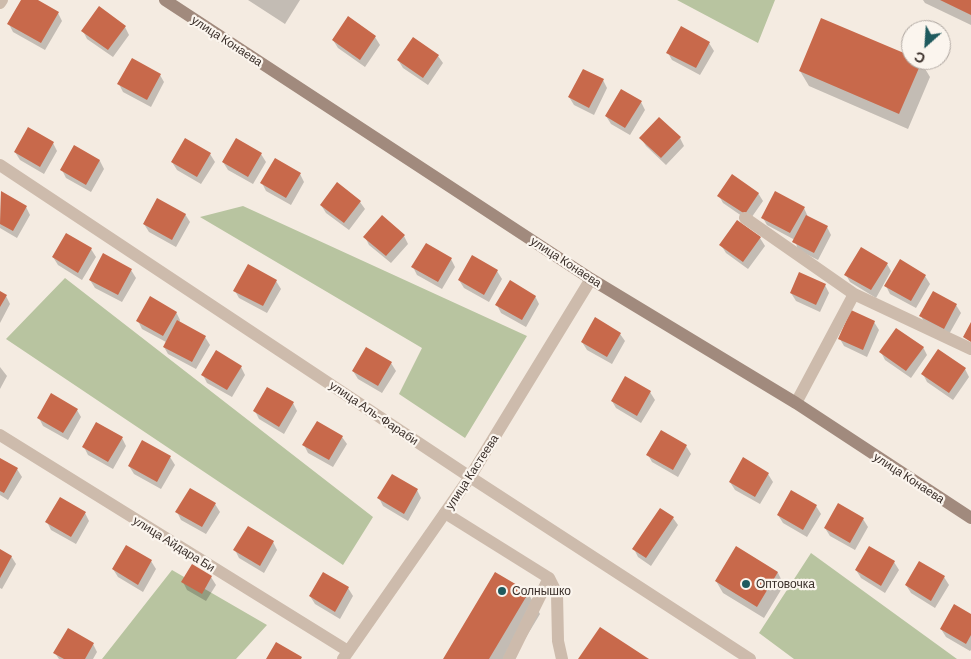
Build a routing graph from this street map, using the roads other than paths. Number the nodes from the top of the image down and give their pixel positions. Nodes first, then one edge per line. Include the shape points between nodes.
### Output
1 (165, 0) edge
2 (0, 165) edge
3 (745, 218) dead end
4 (591, 279) junction
5 (854, 294) junction
6 (971, 350) edge
7 (796, 404) junction
8 (0, 435) edge
9 (470, 477) junction
10 (445, 513) junction
11 (971, 518) edge
12 (549, 578) junction
13 (346, 655) edge
14 (509, 659) edge
15 (562, 659) edge
16 (750, 659) edge

1 - 4 main road, улица Конаева
2 - 9 street, улица Аль-Фараби
3 - 5 street
4 - 7 main road, улица Конаева
4 - 9 street, улица Кастеева
5 - 6 street
5 - 7 street
7 - 11 main road, улица Конаева
8 - 13 street, улица Айдара Би
9 - 10 street, улица Кастеева
9 - 16 street, улица Аль-Фараби
10 - 12 street
10 - 13 street, улица Кастеева
12 - 14 street
12 - 15 street via 557,594 558,642

